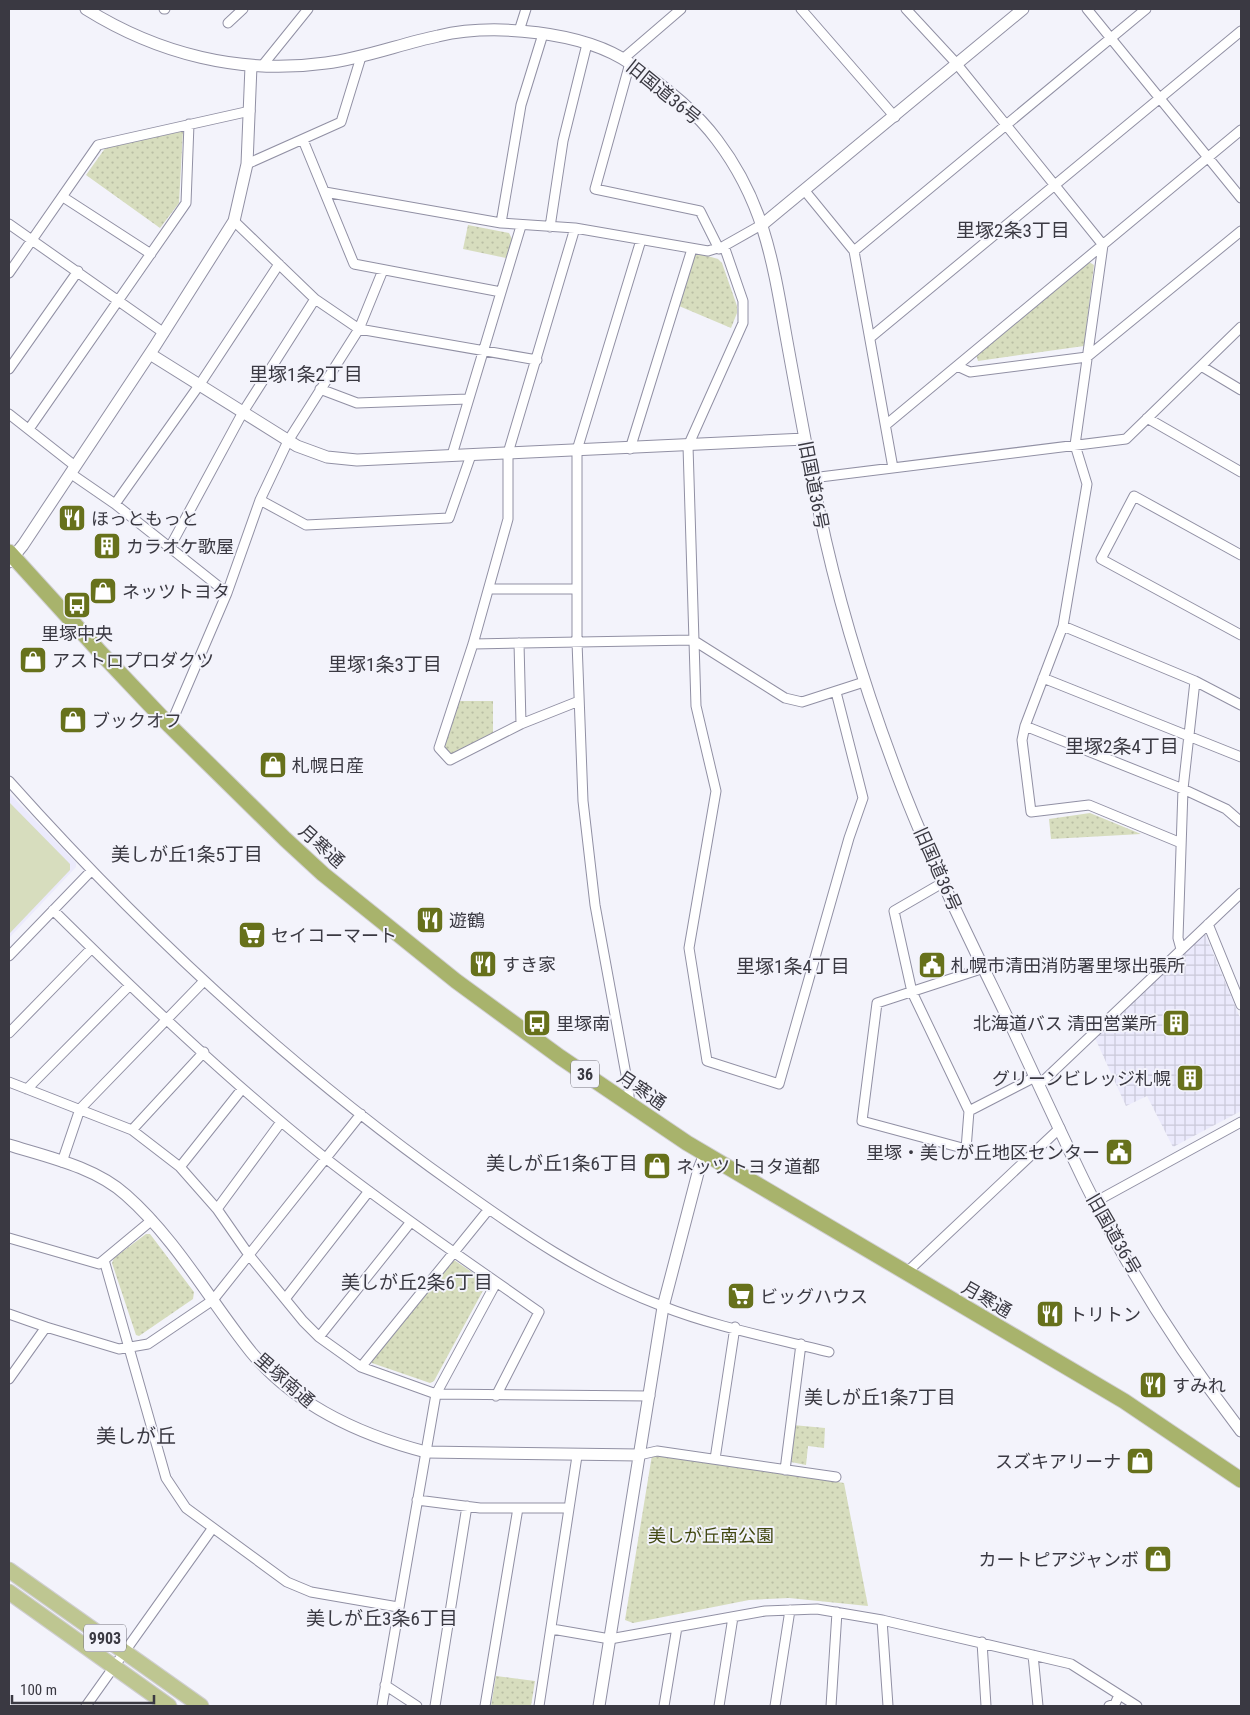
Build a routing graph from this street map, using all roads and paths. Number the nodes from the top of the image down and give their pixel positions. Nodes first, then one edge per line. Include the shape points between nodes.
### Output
1 (86, 9) edge
2 (243, 9) edge
3 (308, 9) edge
4 (526, 9) edge
5 (680, 9) edge
6 (801, 9) edge
7 (906, 9) edge
8 (1087, 9) edge
9 (1146, 9) edge
10 (1016, 11) edge
11 (228, 23) dead end
12 (519, 31) junction
13 (1241, 31) edge
14 (544, 34) junction
15 (1110, 38) junction
16 (586, 44) junction
17 (361, 57) junction
18 (627, 61) junction
19 (956, 63) junction
20 (257, 66) junction
21 (1159, 99) junction
22 (250, 111) junction
23 (895, 117) junction
24 (189, 124) junction
25 (1006, 125) junction
26 (1241, 130) edge
27 (303, 140) junction
28 (1209, 157) junction
29 (247, 164) junction
30 (1055, 185) junction
31 (805, 191) junction
32 (326, 192) junction
33 (63, 197) junction
34 (1241, 198) edge
35 (234, 221) junction
36 (501, 223) junction
37 (9, 224) edge
38 (763, 224) junction
39 (521, 226) junction
40 (550, 227) junction
41 (575, 228) junction
42 (1241, 231) edge
43 (33, 240) junction
44 (641, 240) junction
45 (1103, 245) junction
46 (722, 248) junction
47 (692, 249) junction
48 (854, 251) junction
49 (151, 254) junction
50 (279, 264) junction
51 (383, 270) junction
52 (78, 272) junction
53 (9, 273) edge
54 (501, 292) junction
55 (315, 299) junction
56 (119, 301) junction
57 (1241, 327) edge
58 (360, 329) junction
59 (164, 333) junction
60 (870, 337) junction
61 (483, 351) junction
62 (150, 354) junction
63 (1087, 357) junction
64 (537, 360) junction
65 (957, 366) junction
66 (1200, 366) junction
67 (9, 369) edge
68 (200, 384) junction
69 (320, 389) junction
70 (1241, 390) edge
71 (468, 399) junction
72 (243, 412) junction
73 (9, 414) edge
74 (1147, 418) junction
75 (887, 424) junction
76 (29, 429) junction
77 (805, 439) junction
78 (288, 441) junction
79 (1076, 445) junction
80 (688, 446) junction
81 (630, 449) junction
82 (577, 450) junction
83 (508, 453) junction
84 (471, 454) junction
85 (452, 455) junction
86 (893, 468) junction
87 (72, 469) junction
88 (1241, 472) edge
89 (812, 478) junction
90 (260, 500) junction
91 (115, 504) junction
92 (170, 547) junction
93 (1241, 555) edge
94 (10, 557) edge
95 (489, 589) junction
96 (576, 589) junction
97 (227, 593) junction
98 (1063, 626) junction
99 (1240, 632) edge
100 (693, 640) junction
101 (577, 642) junction
102 (519, 643) junction
103 (473, 644) junction
104 (1043, 678) junction
105 (1195, 680) junction
106 (864, 682) junction
107 (836, 692) junction
108 (579, 701) junction
109 (1241, 705) edge
110 (521, 724) junction
111 (170, 726) junction
112 (1025, 726) junction
113 (1189, 736) junction
114 (1241, 757) edge
115 (9, 781) edge
116 (1183, 788) junction
117 (1241, 822) edge
118 (1181, 843) junction
119 (91, 871) junction
120 (944, 882) junction
121 (1241, 893) edge
122 (53, 910) junction
123 (1208, 924) junction
124 (91, 948) junction
125 (1181, 948) junction
126 (9, 956) edge
127 (984, 968) junction
128 (204, 981) junction
129 (129, 986) junction
130 (912, 992) junction
131 (1241, 1005) edge
132 (167, 1020) junction
133 (9, 1034) edge
134 (204, 1052) junction
135 (1037, 1081) junction
136 (9, 1082) edge
137 (28, 1089) junction
138 (242, 1089) junction
139 (629, 1104) junction
140 (80, 1109) junction
141 (969, 1111) junction
142 (361, 1114) junction
143 (281, 1122) junction
144 (1241, 1122) edge
145 (1060, 1128) junction
146 (132, 1130) junction
147 (9, 1145) edge
148 (705, 1154) junction
149 (325, 1158) junction
150 (62, 1162) junction
151 (180, 1167) junction
152 (369, 1191) junction
153 (1095, 1202) junction
154 (217, 1209) junction
155 (489, 1209) junction
156 (152, 1220) junction
157 (410, 1223) junction
158 (9, 1238) edge
159 (452, 1252) junction
160 (249, 1255) junction
161 (104, 1260) junction
162 (906, 1273) junction
163 (496, 1283) junction
164 (285, 1299) junction
165 (213, 1300) junction
166 (663, 1307) junction
167 (9, 1314) edge
168 (46, 1327) junction
169 (735, 1328) junction
170 (319, 1337) junction
171 (801, 1344) junction
172 (130, 1348) junction
173 (829, 1352) dead end
174 (362, 1367) junction
175 (9, 1379) edge
176 (436, 1394) junction
177 (496, 1396) junction
178 (650, 1396) junction
179 (1241, 1431) edge
180 (426, 1452) junction
181 (639, 1455) junction
182 (577, 1456) junction
183 (715, 1459) junction
184 (785, 1470) junction
185 (836, 1477) dead end
186 (1241, 1480) edge
187 (417, 1500) junction
188 (467, 1506) junction
189 (518, 1508) junction
190 (568, 1508) junction
191 (212, 1529) junction
192 (9, 1570) edge
193 (9, 1592) edge
194 (398, 1607) junction
195 (790, 1610) junction
196 (837, 1612) junction
197 (732, 1617) junction
198 (882, 1620) junction
199 (677, 1627) junction
200 (552, 1629) junction
201 (610, 1639) junction
202 (982, 1642) junction
203 (124, 1652) junction
204 (1033, 1655) junction
205 (113, 1667) junction
206 (385, 1685) junction
207 (1120, 1695) junction
208 (86, 1706) edge
209 (169, 1706) edge
210 (201, 1706) edge
211 (382, 1706) edge
212 (417, 1706) edge
213 (435, 1706) edge
214 (485, 1706) edge
215 (539, 1706) edge
216 (599, 1706) edge
217 (664, 1706) edge
218 (719, 1706) edge
219 (774, 1706) edge
220 (831, 1706) edge
221 (888, 1706) edge
222 (986, 1706) edge
223 (1038, 1706) edge
224 (1109, 1706) edge
225 (1138, 1706) edge

1 - 20 street, 旧国道36号 via 140,38 185,54
2 - 11 street
3 - 20 street
4 - 12 street
5 - 18 street
6 - 23 street
7 - 19 street
8 - 15 street
9 - 15 street
10 - 19 street
12 - 14 street, 旧国道36号
12 - 17 street, 旧国道36号 via 486,30 439,35
13 - 21 street
14 - 16 street, 旧国道36号
14 - 36 street via 521,105
15 - 21 street
15 - 25 street
16 - 18 street, 旧国道36号
16 - 40 street via 563,141
17 - 20 street, 旧国道36号 via 307,66
17 - 27 street via 341,122
18 - 38 street, 旧国道36号 via 686,106 711,132 741,176
18 - 46 street via 595,189 700,211
19 - 23 street
19 - 25 street
20 - 22 street
21 - 28 street
21 - 30 street
22 - 24 street
22 - 29 street
23 - 31 street
24 - 33 street via 98,145
24 - 49 street via 186,203
25 - 30 street
25 - 48 street
26 - 28 street
27 - 29 street
27 - 32 street
28 - 34 street
28 - 45 street
29 - 35 street
30 - 45 street
30 - 60 street
31 - 38 street
31 - 48 street
32 - 36 street
32 - 51 street via 354,264
33 - 43 street
33 - 49 street
35 - 50 street
35 - 59 street
36 - 39 street
37 - 43 street
38 - 46 street
38 - 77 street, 旧国道36号
39 - 40 street
39 - 54 street
40 - 41 street
41 - 44 street
41 - 64 street
42 - 63 street
43 - 52 street
43 - 53 street
44 - 47 street
44 - 82 street
45 - 63 street
45 - 65 street
46 - 47 street
46 - 80 street via 743,301 743,323
47 - 81 street
48 - 60 street
49 - 56 street
50 - 55 street
50 - 68 street
51 - 54 street
51 - 58 street
52 - 56 street
52 - 67 street
54 - 61 street
55 - 58 street
55 - 72 street
56 - 59 street
56 - 76 street
57 - 66 street
58 - 61 street
58 - 69 street
59 - 62 street
60 - 75 street
61 - 64 street
61 - 71 street
62 - 68 street
62 - 87 street
63 - 65 street via 970,372
63 - 79 street
64 - 83 street
65 - 75 street
66 - 70 street
66 - 74 street
68 - 72 street
68 - 91 street
69 - 71 street via 357,403
69 - 78 street
71 - 85 street
72 - 78 street
72 - 92 street
73 - 76 street
74 - 79 street via 1126,439
74 - 88 street
75 - 86 street
76 - 87 street
77 - 80 street
77 - 89 street, 旧国道36号
78 - 85 street via 328,457 357,460
78 - 90 street
79 - 86 street
79 - 98 street via 1087,484
80 - 81 street
80 - 100 street
81 - 82 street
82 - 83 street
82 - 96 street
83 - 84 street
83 - 95 street via 508,519
84 - 85 street
84 - 90 street via 448,518 306,525
86 - 89 street
87 - 91 street
87 - 94 street
89 - 106 street, 旧国道36号 via 837,589
90 - 97 street
91 - 92 street
92 - 97 street
93 - 99 street via 1134,496 1100,559
94 - 111 highway, 月寒通 / 36
95 - 96 street
95 - 103 street
96 - 101 street
97 - 111 street
98 - 104 street
98 - 105 street
100 - 101 street
100 - 107 street via 785,698 802,702
100 - 107 street via 696,706 716,791 689,948 707,1061 779,1084 863,798
101 - 102 street
101 - 108 street
102 - 103 street
102 - 110 street
103 - 110 street via 439,748 450,760
104 - 112 street
104 - 113 street
105 - 109 street
105 - 113 street
106 - 107 street
106 - 120 street, 旧国道36号 via 894,765
108 - 110 street
108 - 139 street via 583,801 595,905
111 - 139 highway, 月寒通 / 36 via 331,880 456,981
112 - 116 street
112 - 118 street via 1022,740 1031,812 1089,805
113 - 114 street
113 - 116 street
115 - 119 street
116 - 117 street via 1226,809
116 - 118 street
118 - 125 street via 1178,938
119 - 122 street
119 - 128 street
120 - 127 street, 旧国道36号
120 - 130 street via 894,911
121 - 123 street
122 - 124 street
122 - 126 street
123 - 125 street
123 - 131 street
124 - 129 street
124 - 133 street
125 - 135 street
127 - 130 street
127 - 135 street, 旧国道36号
128 - 132 street
128 - 142 street
129 - 132 street
129 - 137 street
130 - 141 street
130 - 141 street via 877,1003 862,1121 966,1148
132 - 134 street
132 - 140 street
134 - 138 street
134 - 146 street
135 - 141 street
135 - 145 street, 旧国道36号
136 - 137 street
137 - 140 street
138 - 143 street
138 - 151 street
139 - 148 highway, 月寒通 / 36
140 - 146 street
140 - 150 street
142 - 149 street
142 - 155 street
143 - 149 street
143 - 154 street
144 - 153 street
145 - 153 street, 旧国道36号
145 - 162 street
146 - 151 street
147 - 150 street, 里塚南通
148 - 162 highway, 月寒通 / 36
148 - 166 street
149 - 152 street
149 - 160 street
150 - 156 street, 里塚南通 via 93,1174 125,1194
151 - 154 street
152 - 157 street
152 - 164 street
153 - 179 street, 旧国道36号 via 1164,1322
154 - 160 street
155 - 159 street
155 - 166 street via 564,1258
156 - 161 street
156 - 165 street, 里塚南通
157 - 159 street
157 - 170 street
158 - 161 street via 98,1264
159 - 163 street
159 - 174 street
160 - 164 street
160 - 165 street
161 - 172 street
162 - 186 highway, 月寒通 / 36 via 1124,1401
163 - 176 street
163 - 177 street via 539,1312
164 - 170 street
165 - 172 street via 148,1344
165 - 180 street, 里塚南通 via 252,1353 281,1382 318,1409 354,1428
166 - 169 street
166 - 178 street
167 - 168 street
168 - 172 street via 119,1349
168 - 175 street
169 - 171 street
169 - 183 street
170 - 174 street
171 - 173 street
171 - 184 street
172 - 191 street via 166,1478 186,1508
174 - 176 street
176 - 177 street
176 - 180 street
177 - 178 street
178 - 181 street
180 - 182 street, 里塚南通
180 - 187 street
181 - 182 street, 里塚南通
181 - 183 street via 658,1451
181 - 201 street
182 - 190 street
183 - 184 street
184 - 185 street
187 - 188 street
187 - 194 street
188 - 189 street
188 - 213 street
189 - 190 street
189 - 214 street
190 - 200 street
191 - 194 street via 287,1582 303,1589
191 - 203 street
192 - 203 main road, 9903
193 - 205 main road, 9903
194 - 206 street
195 - 196 street
195 - 197 street
195 - 219 street
196 - 198 street
196 - 220 street
197 - 199 street
197 - 218 street
198 - 202 street
198 - 221 street
199 - 201 street
199 - 217 street
200 - 201 street
200 - 215 street
201 - 216 street
202 - 204 street
202 - 222 street
203 - 205 street
203 - 210 main road, 9903
204 - 207 street via 1071,1664
204 - 223 street
205 - 208 street
205 - 209 main road, 9903
206 - 211 street
206 - 212 street
207 - 224 street via 1115,1704
207 - 225 street

